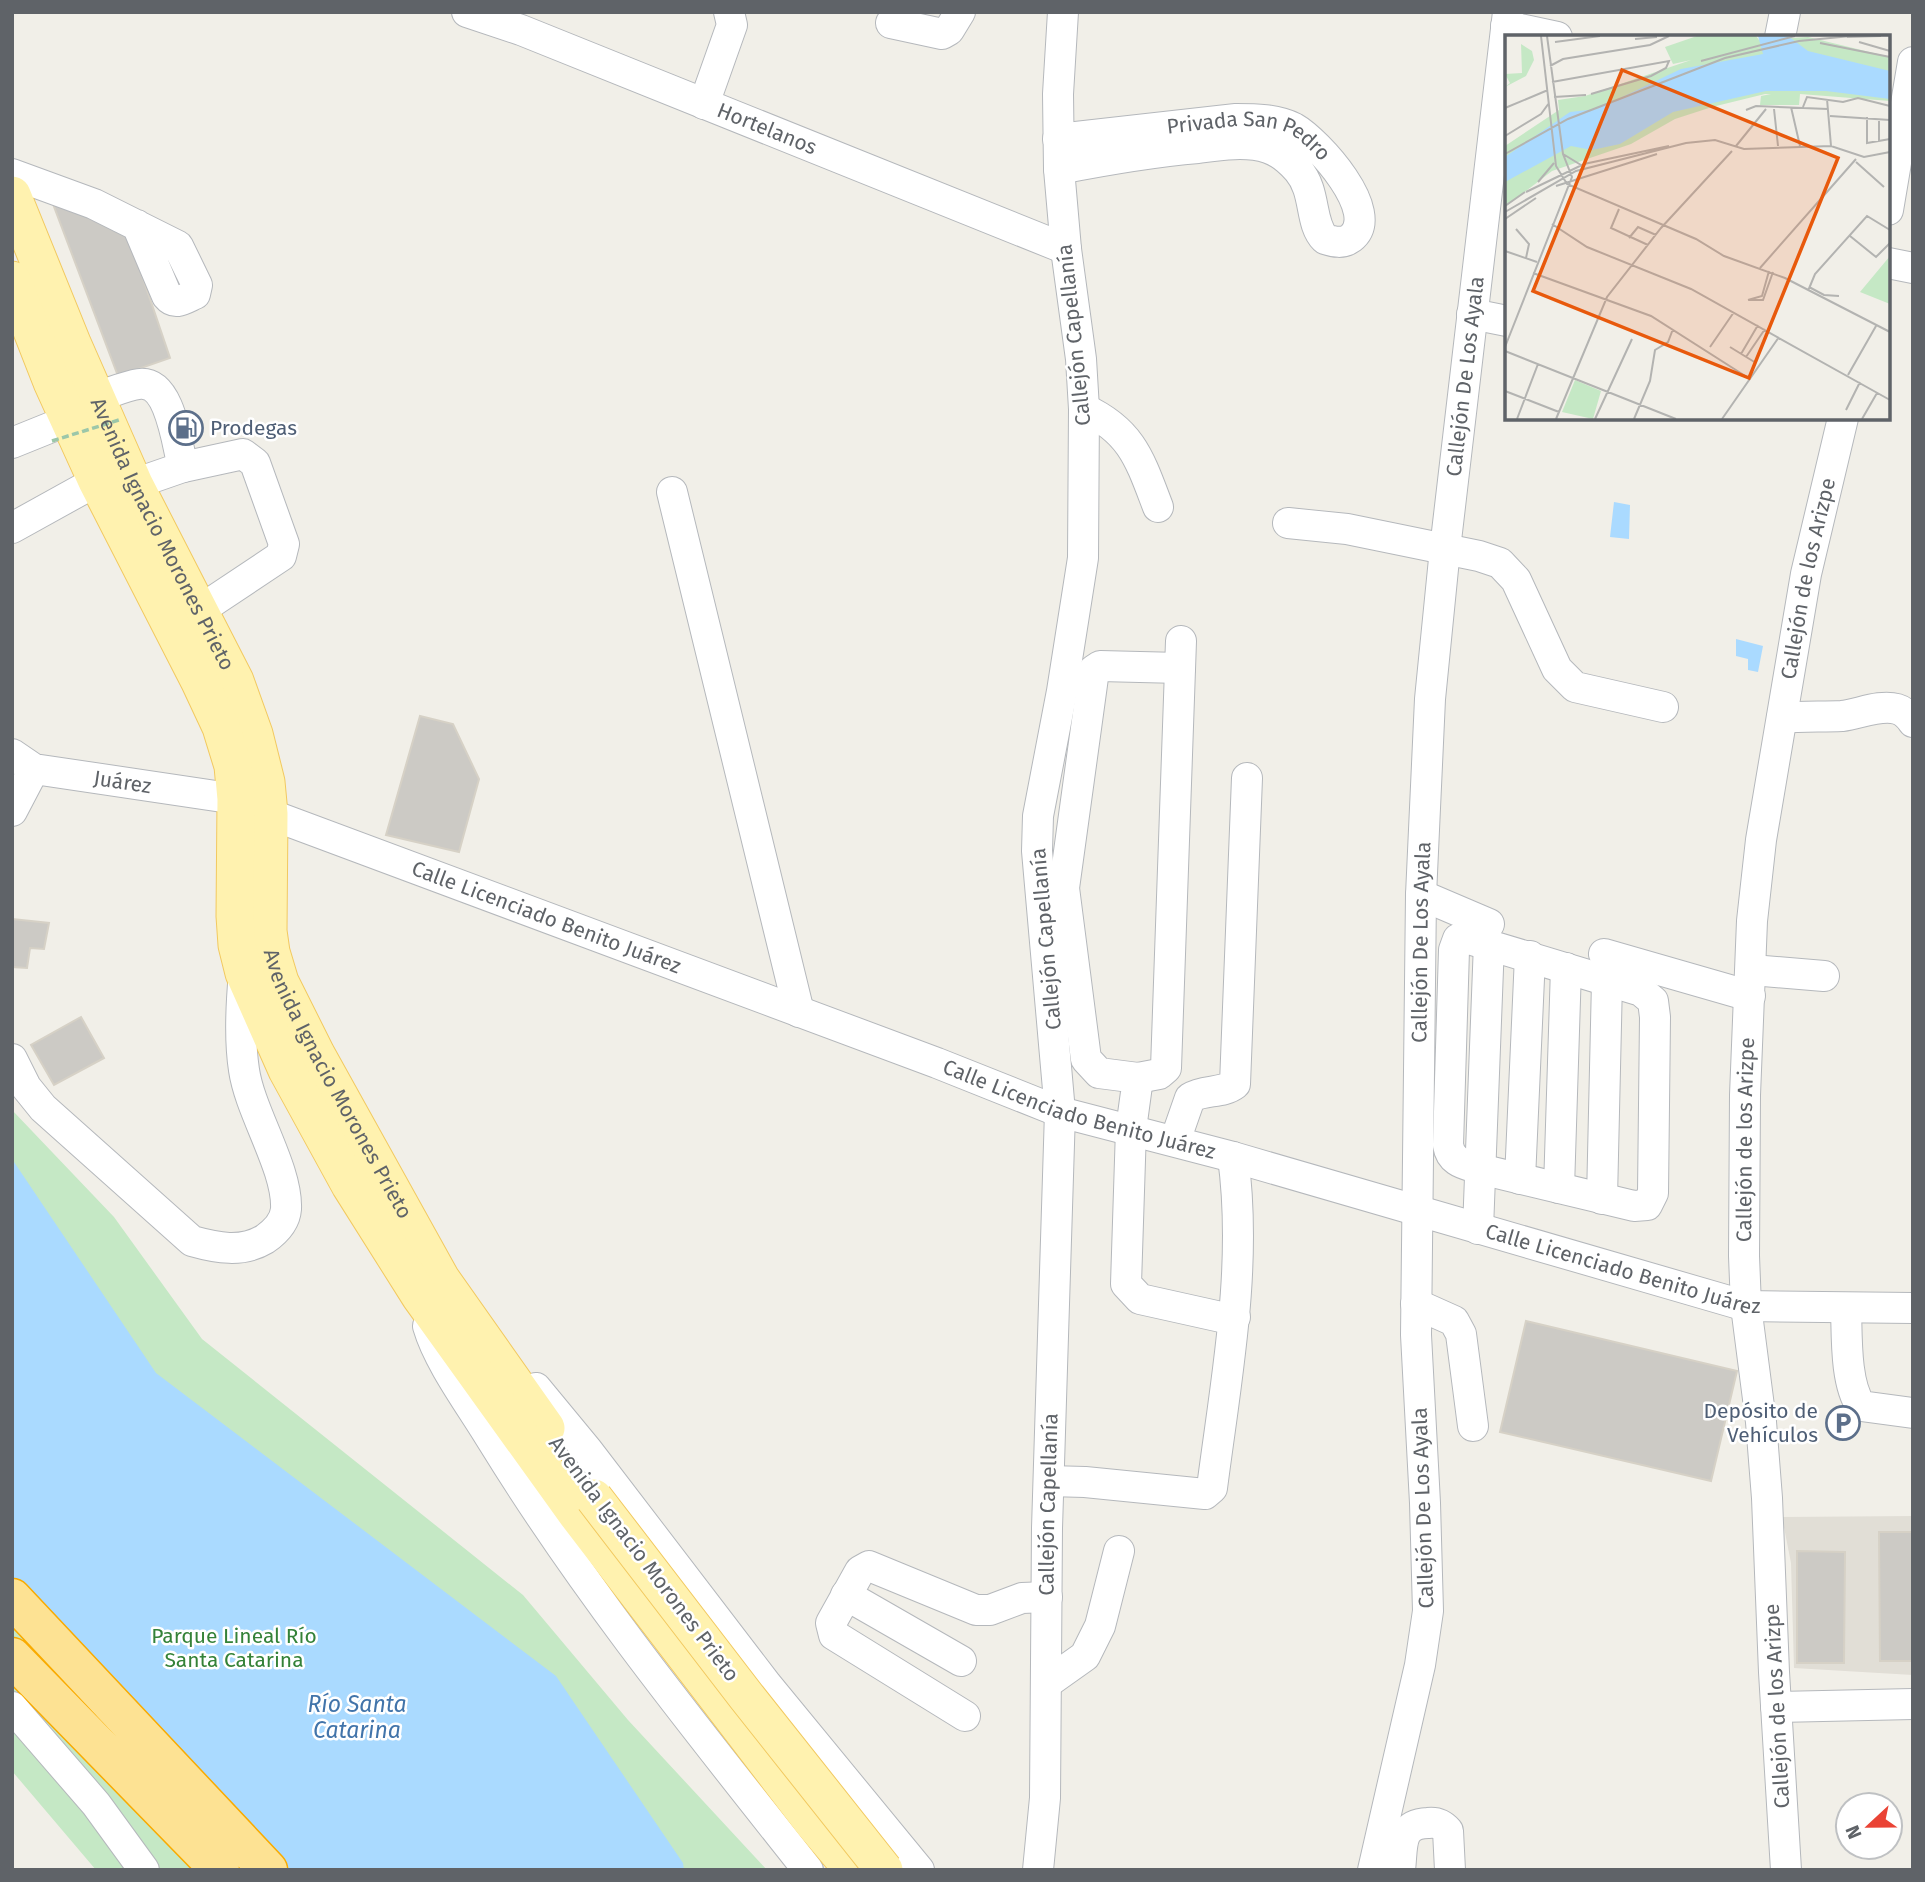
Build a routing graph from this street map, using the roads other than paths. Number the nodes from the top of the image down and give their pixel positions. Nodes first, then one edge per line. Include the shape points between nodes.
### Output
1 (467, 12) edge
2 (729, 12) edge
3 (960, 12) edge
4 (1063, 12) edge
5 (1785, 12) edge
6 (1507, 19) edge
7 (891, 23) dead end
8 (1551, 35) edge
9 (1780, 35) edge
10 (1505, 54) edge
11 (1913, 62) edge
12 (1503, 89) edge
13 (704, 104) junction
14 (1058, 139) junction
15 (1137, 143) junction
16 (1059, 169) junction
17 (12, 174) edge
18 (12, 195) edge
19 (1890, 197) edge
20 (137, 225) dead end
21 (1066, 249) junction
22 (1890, 263) edge
23 (1913, 268) edge
24 (12, 280) edge
25 (1472, 314) junction
26 (1505, 321) edge
27 (20, 325) edge
28 (1084, 409) junction
29 (85, 419) junction
30 (1843, 420) edge
31 (12, 443) edge
32 (183, 467) junction
33 (97, 481) junction
34 (134, 484) junction
35 (672, 492) dead end
36 (1158, 507) dead end
37 (1288, 523) dead end
38 (12, 528) edge
39 (1445, 548) junction
40 (209, 604) dead end
41 (1663, 707) dead end
42 (1782, 718) junction
43 (1913, 722) edge
44 (23, 762) edge
45 (1247, 778) dead end
46 (236, 799) junction
47 (12, 811) edge
48 (269, 814) junction
49 (1420, 895) junction
50 (1489, 934) junction
51 (1530, 956) junction
52 (1606, 967) junction
53 (1566, 968) junction
54 (244, 973) junction
55 (1825, 976) dead end
56 (1751, 983) junction
57 (799, 1012) junction
58 (12, 1059) edge
59 (1138, 1078) junction
60 (1060, 1112) junction
61 (1131, 1129) junction
62 (1175, 1141) junction
63 (1233, 1157) junction
64 (1480, 1169) junction
65 (1520, 1179) junction
66 (1559, 1188) junction
67 (1602, 1199) junction
68 (1417, 1210) junction
69 (1478, 1229) junction
70 (430, 1288) junction
71 (1416, 1304) junction
72 (1746, 1306) junction
73 (1846, 1308) junction
74 (1913, 1308) edge
75 (1235, 1317) junction
76 (1913, 1413) edge
77 (1473, 1426) dead end
78 (1049, 1481) junction
79 (585, 1506) junction
80 (1119, 1551) dead end
81 (846, 1595) junction
82 (1047, 1597) junction
83 (12, 1598) edge
84 (12, 1657) edge
85 (961, 1661) dead end
86 (1047, 1683) junction
87 (1913, 1704) edge
88 (12, 1707) edge
89 (1776, 1707) junction
90 (965, 1716) dead end
91 (871, 1812) junction
92 (144, 1870) edge
93 (220, 1870) edge
94 (268, 1870) edge
95 (808, 1870) edge
96 (853, 1870) edge
97 (860, 1870) edge
98 (884, 1870) edge
99 (919, 1870) edge
100 (1038, 1870) edge
101 (1373, 1870) edge
102 (1400, 1870) edge
103 (1450, 1870) edge
104 (1786, 1870) edge

1 - 13 street, Hortelanos
2 - 13 street via 732,25
3 - 7 street via 942,34
4 - 14 street, Callejón Capellanía
5 - 9 street
6 - 8 street
10 - 12 street, Callejón De Los Ayala
11 - 19 street
12 - 25 street, Callejón De Los Ayala
13 - 21 street, Hortelanos
14 - 15 street, Privada San Pedro
14 - 16 street, Callejón Capellanía
15 - 15 street, Privada San Pedro via 1268,148 1290,162 1307,182 1316,227 1325,239 1342,242 1358,229 1359,214 1335,165 1294,128 1256,119
15 - 16 street, Privada San Pedro
16 - 21 street, Callejón Capellanía
17 - 20 street
18 - 29 main road, Avenida Ignacio Morones Prieto
21 - 28 street, Callejón Capellanía
22 - 23 street
24 - 27 main road, Avenida Ignacio Morones Prieto
25 - 26 street
25 - 39 street, Callejón De Los Ayala
27 - 29 main road, Avenida Ignacio Morones Prieto
28 - 36 street via 1107,420 1138,454
28 - 60 street, Callejón Capellanía via 1083,558 1038,816 1037,851
29 - 31 street
29 - 32 street via 141,384 157,390 173,424
29 - 33 main road, Avenida Ignacio Morones Prieto
29 - 34 main road, Avenida Ignacio Morones Prieto
30 - 42 street, Callejón de los Arizpe via 1807,574
32 - 34 street
32 - 40 street via 243,454 255,463 284,544 281,556
33 - 38 street
33 - 46 main road, Avenida Ignacio Morones Prieto via 221,727 233,766
34 - 48 main road, Avenida Ignacio Morones Prieto via 235,681 257,746
35 - 57 street
37 - 39 street via 1347,528
39 - 41 street via 1500,563 1516,580 1557,669 1575,687
39 - 49 street, Callejón De Los Ayala via 1430,699
42 - 43 street via 1842,716 1886,708 1898,709
42 - 56 street, Callejón de los Arizpe via 1752,921
44 - 46 street, Juárez
44 - 47 street
45 - 62 street via 1235,1084 1191,1098
46 - 54 main road, Avenida Ignacio Morones Prieto via 235,916
48 - 57 street, Calle Licenciado Benito Juárez
48 - 70 main road, Avenida Ignacio Morones Prieto via 268,931 281,982
49 - 50 street
49 - 68 street, Callejón De Los Ayala
50 - 51 street
50 - 64 street
51 - 53 street
51 - 65 street
52 - 53 street
52 - 56 street
52 - 67 street
52 - 67 street via 1648,995 1655,1009 1653,1193 1641,1207
53 - 66 street
54 - 58 street via 244,1069 279,1174 286,1212 279,1228 263,1240 240,1248 215,1248 192,1241 43,1108
54 - 70 main road, Avenida Ignacio Morones Prieto via 287,1070 350,1185
55 - 56 street
56 - 72 street, Callejón de los Arizpe via 1745,1095
57 - 60 street, Calle Licenciado Benito Juárez
59 - 59 street via 1099,1073 1086,1059 1064,888 1094,670 1180,654 1166,1068
59 - 61 street
60 - 61 street, Calle Licenciado Benito Juárez
60 - 78 street, Callejón Capellanía
61 - 62 street, Calle Licenciado Benito Juárez
61 - 75 street via 1126,1284 1140,1300
62 - 63 street, Calle Licenciado Benito Juárez
63 - 68 street, Calle Licenciado Benito Juárez
63 - 75 street via 1238,1195
64 - 65 street
64 - 69 street
65 - 66 street
66 - 67 street
68 - 69 street, Calle Licenciado Benito Juárez
68 - 71 street, Callejón De Los Ayala
69 - 72 street, Calle Licenciado Benito Juárez
70 - 79 main road, Avenida Ignacio Morones Prieto
70 - 91 street via 489,1328
70 - 95 street, Avenida Ignacio Morones Prieto via 430,1332 500,1452 581,1576
71 - 77 street via 1454,1321 1461,1334
71 - 101 street, Callejón De Los Ayala via 1428,1611
72 - 73 street, Calle Licenciado Benito Juárez
72 - 89 street, Callejón de los Arizpe via 1767,1498
73 - 74 street, Calle Licenciado Benito Juárez
73 - 76 street via 1854,1396 1861,1406
75 - 78 street via 1212,1488 1205,1494
78 - 82 street, Callejón Capellanía
79 - 96 main road, Avenida Ignacio Morones Prieto via 811,1820
79 - 98 main road, Avenida Ignacio Morones Prieto, bridge via 746,1696
80 - 86 street via 1100,1626 1085,1656
81 - 82 street via 860,1570 869,1566 976,1610 1022,1598
81 - 85 street
81 - 90 street via 831,1623 834,1635
82 - 86 street, Callejón Capellanía
83 - 94 highway
84 - 93 highway
86 - 100 street, Callejón Capellanía via 1045,1798
87 - 89 street
88 - 92 street via 96,1804
89 - 104 street, Callejón de los Arizpe
91 - 97 street via 874,1850
91 - 99 street
102 - 103 street via 1406,1831 1413,1824 1433,1822 1448,1831

